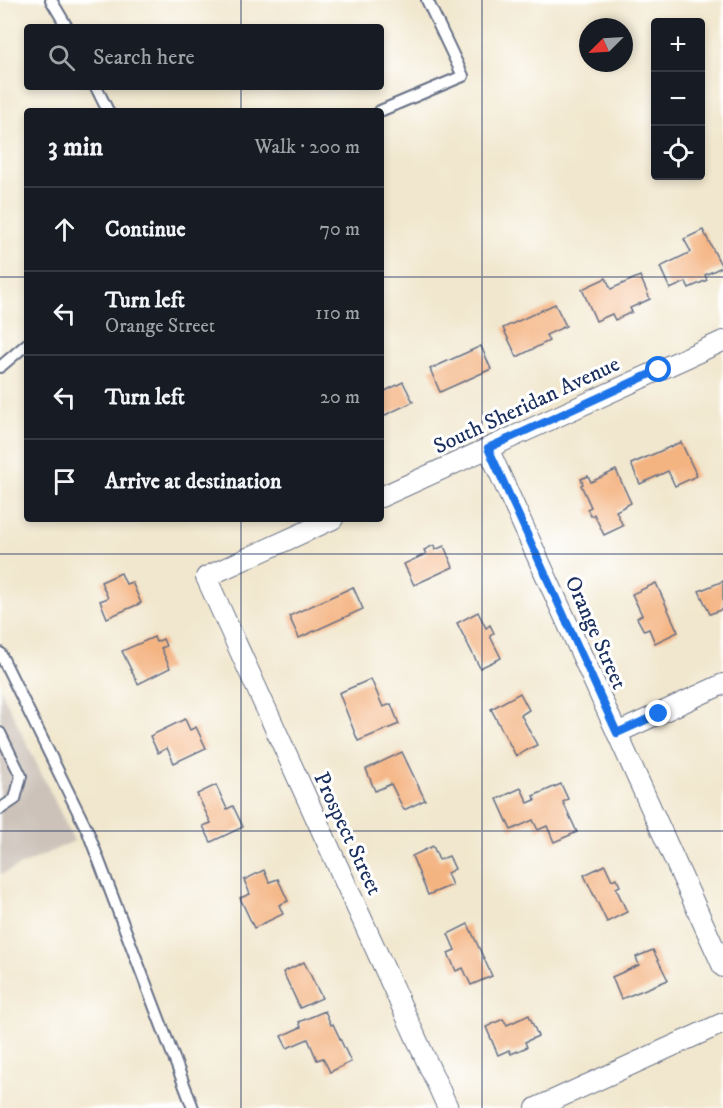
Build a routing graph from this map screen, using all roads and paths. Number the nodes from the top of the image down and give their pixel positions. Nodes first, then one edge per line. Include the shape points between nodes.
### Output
1 (51, 0) edge
2 (427, 0) edge
3 (65, 24) edge
4 (98, 90) edge
5 (106, 108) edge
6 (384, 109) edge
7 (723, 341) edge
8 (24, 347) edge
9 (0, 367) edge
10 (488, 448) junction
11 (384, 496) edge
12 (326, 522) edge
13 (0, 653) edge
14 (723, 684) edge
15 (0, 733) edge
16 (617, 733) junction
17 (0, 809) edge
18 (723, 967) edge
19 (723, 1023) edge
20 (193, 1108) edge
21 (448, 1108) edge
22 (536, 1108) edge

1 - 3 lane
2 - 6 lane via 463,76
4 - 5 lane
7 - 10 street, South Sheridan Avenue
8 - 9 lane
10 - 11 street, South Sheridan Avenue
10 - 16 street, Orange Street
12 - 21 street, Prospect Street via 206,577
13 - 20 lane via 88,832
14 - 16 street
15 - 17 lane via 21,776 15,799
16 - 18 street, Orange Street
19 - 22 street

